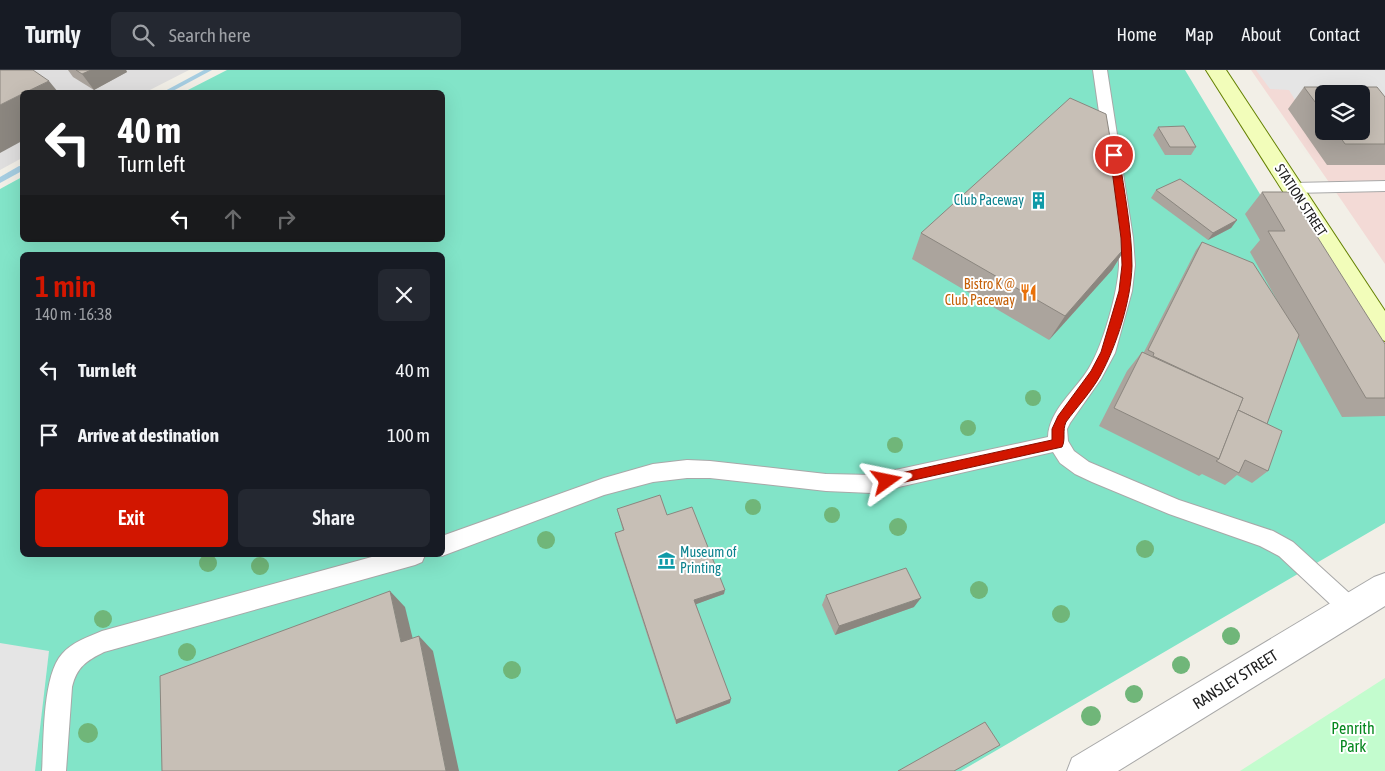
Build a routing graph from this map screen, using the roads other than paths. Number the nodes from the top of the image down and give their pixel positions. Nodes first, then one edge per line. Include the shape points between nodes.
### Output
1 (1100, 70) edge
2 (1216, 70) edge
3 (1385, 186) edge
4 (1293, 188) junction
5 (1385, 331) edge
6 (1058, 443) junction
7 (445, 545) edge
8 (408, 557) edge
9 (1385, 588) edge
10 (1350, 608) junction
11 (54, 771) edge
12 (1085, 771) edge

1 - 6 lane via 1118,181 1127,265 1124,291 1106,352 1095,374 1062,419
2 - 4 street, STATION STREET
3 - 4 lane
4 - 5 street, STATION STREET
6 - 7 lane via 872,484 845,485 714,470 656,472 603,486
6 - 10 lane via 1067,457 1099,476 1176,508 1266,538 1286,549
8 - 11 lane via 102,642 82,651 68,665 61,682
9 - 10 street, RANSLEY STREET
10 - 12 street, RANSLEY STREET

